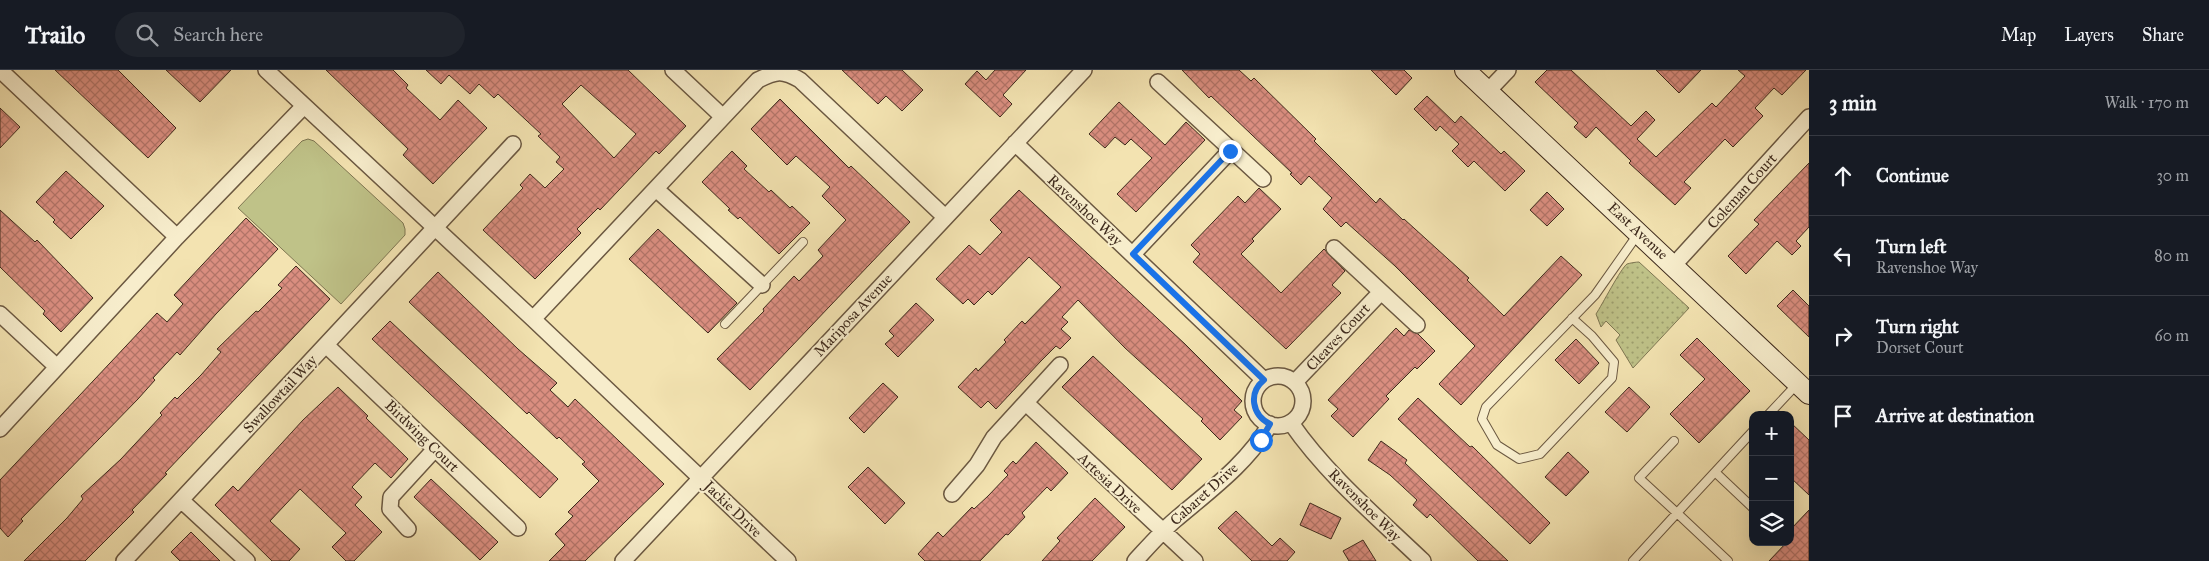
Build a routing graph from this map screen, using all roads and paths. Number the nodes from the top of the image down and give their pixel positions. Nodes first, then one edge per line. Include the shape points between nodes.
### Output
1 (0, 70) edge
2 (266, 70) edge
3 (673, 70) edge
4 (1084, 70) edge
5 (1465, 70) edge
6 (1508, 70) edge
7 (787, 71) edge
8 (1158, 82) dead end
9 (1488, 91) junction
10 (304, 106) junction
11 (723, 117) junction
12 (1809, 117) edge
13 (1015, 143) junction
14 (513, 144) dead end
15 (1230, 151) junction
16 (1263, 179) dead end
17 (656, 189) junction
18 (945, 217) junction
19 (436, 227) junction
20 (1639, 233) junction
21 (177, 236) junction
22 (803, 242) dead end
23 (1334, 248) dead end
24 (1133, 254) junction
25 (1674, 266) junction
26 (762, 285) junction
27 (1380, 292) junction
28 (0, 314) edge
29 (1572, 318) junction
30 (533, 319) junction
31 (725, 324) dead end
32 (1417, 326) dead end
33 (326, 345) junction
34 (1060, 365) dead end
35 (57, 368) junction
36 (1264, 380) junction
37 (1295, 382) junction
38 (1803, 389) edge
39 (1026, 404) junction
40 (1773, 411) edge
41 (1291, 422) junction
42 (1270, 424) junction
43 (0, 429) edge
44 (1749, 436) edge
45 (1674, 441) dead end
46 (436, 449) junction
47 (1715, 472) junction
48 (700, 478) junction
49 (952, 494) dead end
50 (181, 500) junction
51 (1749, 504) edge
52 (1677, 513) junction
53 (518, 528) dead end
54 (408, 529) dead end
55 (1162, 532) junction
56 (124, 561) edge
57 (247, 561) edge
58 (623, 561) edge
59 (788, 561) edge
60 (1135, 561) edge
61 (1195, 561) edge
62 (1423, 561) edge
63 (1633, 561) edge
64 (1728, 561) edge

1 - 21 street
2 - 10 street, Jackie Drive
3 - 11 street
4 - 13 street, Mariposa Avenue
5 - 9 main road, East Avenue
6 - 9 street
7 - 11 street via 772,73 758,80
7 - 18 street
8 - 15 street
9 - 20 main road, East Avenue
10 - 19 street, Jackie Drive
10 - 21 street
11 - 17 street
12 - 25 street, Coleman Court
13 - 18 street, Mariposa Avenue
13 - 24 street, Ravenshoe Way
14 - 19 street, Swallowtail Way
15 - 16 street
15 - 24 street
17 - 26 street
17 - 30 street
18 - 48 street, Mariposa Avenue
19 - 30 street, Jackie Drive
19 - 33 street, Swallowtail Way
20 - 25 main road, East Avenue
20 - 29 lane via 1595,295
21 - 35 street
22 - 26 lane
23 - 27 street
24 - 36 street, Ravenshoe Way
25 - 38 main road, East Avenue
26 - 31 lane
27 - 32 street
27 - 37 street, Cleaves Court
28 - 35 street
29 - 29 lane via 1486,407 1482,419 1497,445 1519,459 1540,454 1612,378 1614,362
30 - 48 street, Jackie Drive
33 - 46 street, Birdwing Court
33 - 50 street, Swallowtail Way
34 - 39 street
35 - 43 street
36 - 37 street via 1279,376
36 - 42 street via 1253,400 1258,414
37 - 41 street via 1301,389 1303,407
38 - 40 lane
39 - 49 street via 994,437 977,465
39 - 55 street, Artesia Drive
41 - 42 street
41 - 62 street, Ravenshoe Way via 1345,488
42 - 55 street, Cabaret Drive via 1261,440 1236,466
44 - 47 lane
45 - 52 lane via 1639,478
46 - 53 street, Birdwing Court
46 - 54 street via 391,497 390,509
47 - 51 lane
47 - 52 lane
48 - 58 street, Mariposa Avenue
48 - 59 street, Jackie Drive
50 - 56 street, Swallowtail Way
50 - 57 street
52 - 63 lane
52 - 64 lane
55 - 60 street, Cabaret Drive
55 - 61 street, Artesia Drive

